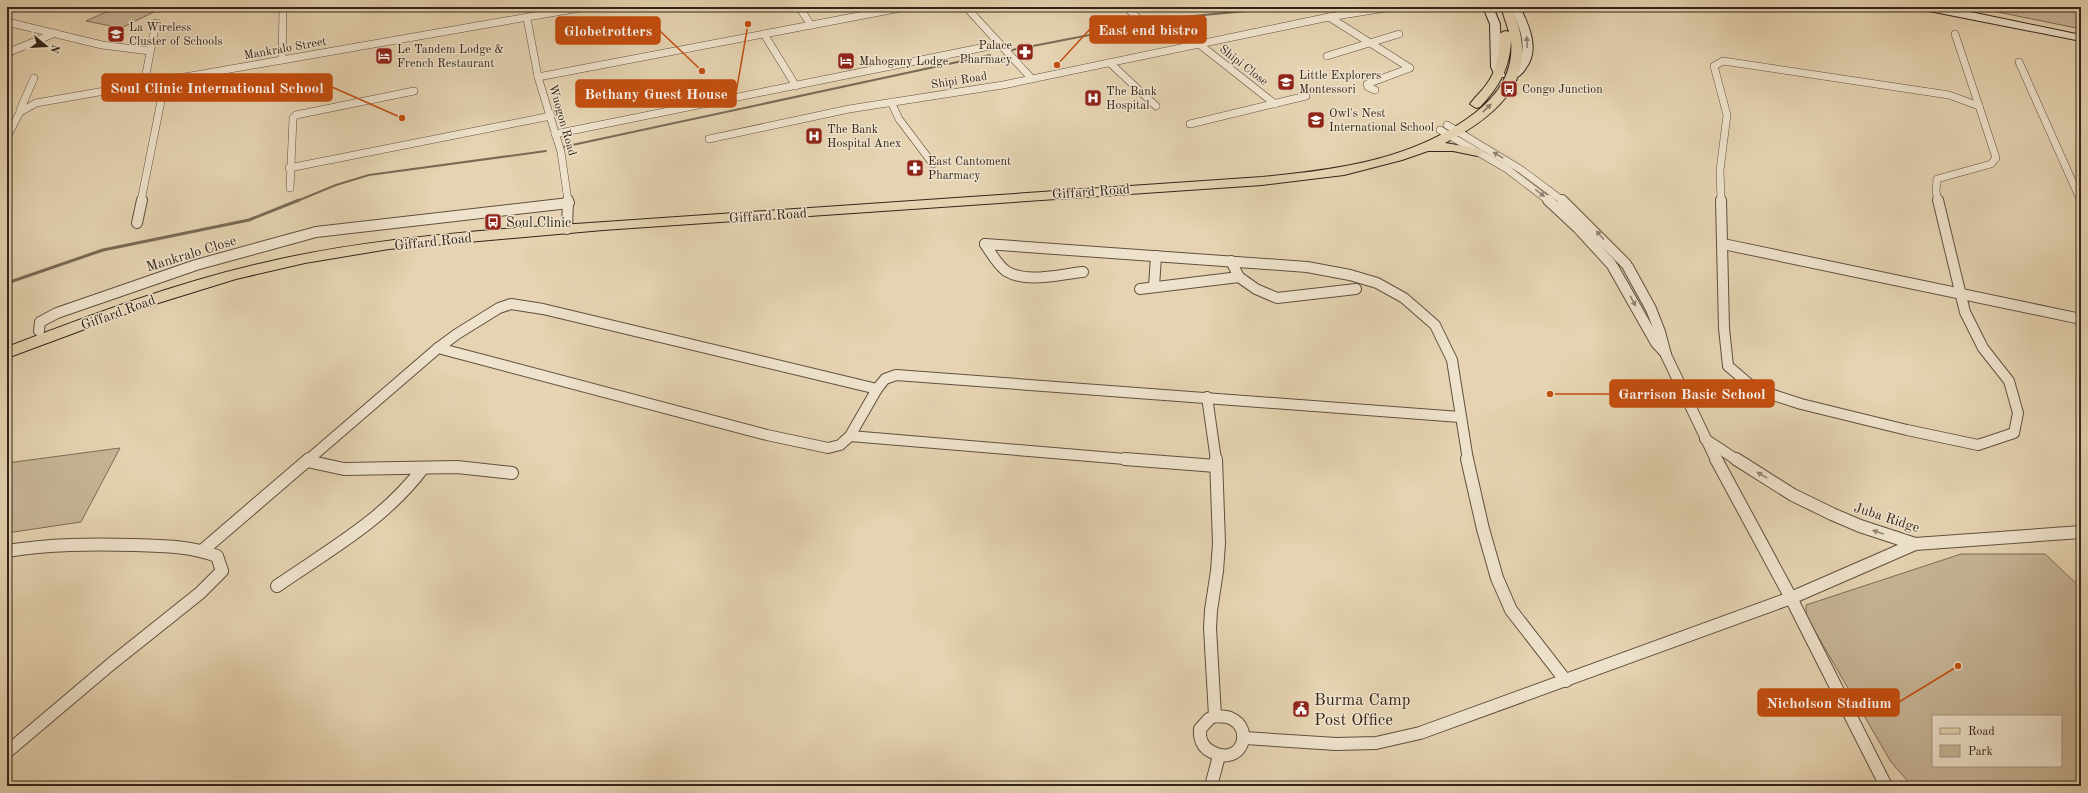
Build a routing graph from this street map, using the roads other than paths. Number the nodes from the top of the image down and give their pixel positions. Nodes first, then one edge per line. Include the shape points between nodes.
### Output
1 (283, 7) edge
2 (585, 7) edge
3 (799, 7) edge
4 (906, 7) edge
5 (966, 7) edge
6 (1126, 7) edge
7 (1392, 7) edge
8 (1488, 7) edge
9 (1495, 7) edge
10 (1506, 7) edge
11 (1515, 7) edge
12 (1924, 7) edge
13 (1952, 7) edge
14 (1329, 17) junction
15 (527, 18) junction
16 (1140, 20) dead end
17 (1507, 20) junction
18 (7, 22) edge
19 (156, 23) dead end
20 (811, 25) junction
21 (54, 33) junction
22 (764, 34) junction
23 (1399, 34) dead end
24 (1955, 34) dead end
25 (2081, 34) edge
26 (2081, 38) edge
27 (1368, 43) junction
28 (1000, 44) junction
29 (1199, 44) junction
30 (150, 51) junction
31 (7, 53) edge
32 (1327, 56) dead end
33 (282, 60) junction
34 (2018, 62) dead end
35 (1110, 63) junction
36 (1500, 75) junction
37 (1514, 75) junction
38 (538, 77) junction
39 (34, 78) dead end
40 (1032, 79) junction
41 (165, 81) junction
42 (144, 84) junction
43 (796, 86) junction
44 (1375, 90) dead end
45 (414, 91) dead end
46 (1306, 96) dead end
47 (891, 102) junction
48 (1275, 104) junction
49 (1156, 106) dead end
50 (1979, 106) junction
51 (20, 110) junction
52 (551, 116) junction
53 (1190, 124) dead end
54 (1451, 129) junction
55 (555, 134) junction
56 (7, 137) edge
57 (709, 139) dead end
58 (1476, 146) junction
59 (1426, 147) junction
60 (933, 164) dead end
61 (290, 168) junction
62 (290, 188) dead end
63 (2081, 201) edge
64 (569, 203) junction
65 (137, 223) dead end
66 (568, 224) junction
67 (1723, 244) junction
68 (1156, 256) junction
69 (1231, 261) junction
70 (1083, 272) dead end
71 (1239, 278) junction
72 (1154, 287) junction
73 (1140, 289) dead end
74 (1356, 289) dead end
75 (1960, 292) junction
76 (2081, 319) edge
77 (39, 331) junction
78 (7, 344) edge
79 (438, 348) junction
80 (7, 353) edge
81 (1666, 355) junction
82 (877, 389) junction
83 (1207, 397) junction
84 (1460, 417) junction
85 (850, 436) junction
86 (1705, 439) junction
87 (307, 461) junction
88 (1216, 466) junction
89 (422, 468) junction
90 (512, 473) dead end
91 (2081, 532) edge
92 (1916, 544) junction
93 (204, 550) junction
94 (7, 551) edge
95 (277, 586) dead end
96 (1791, 598) junction
97 (1566, 681) junction
98 (1215, 716) junction
99 (1245, 738) junction
100 (7, 752) edge
101 (1219, 756) junction
102 (1211, 786) edge
103 (1886, 786) edge

1 - 33 street
2 - 15 street, Mankralo Street
3 - 20 street
4 - 20 street
5 - 28 street
6 - 16 street
7 - 14 street, Shipi Road
8 - 36 main road via 1495,24 1496,67
9 - 17 main road, Giffard Road
10 - 17 main road, Giffard Road
37 -> 11 main road, Giffard Road via 1526,61 1528,46 1526,30
12 - 26 main road
13 - 25 main road
14 - 27 street
14 - 29 street, Shipi Road
15 - 33 street, Mankralo Street
15 - 38 street, Wuogon Road
17 - 36 main road, Giffard Road
17 - 37 main road, Giffard Road via 1517,52
18 - 21 street
19 - 30 street
20 - 22 street
21 - 30 street via 102,45
21 - 31 street
22 - 38 street
22 - 43 street
23 - 27 street
24 - 50 street
27 - 32 street
27 - 44 street via 1410,68 1367,84
28 - 40 street
28 - 43 street
29 - 35 street, Shipi Road
29 - 48 street, Shipi Close
30 - 42 street
33 - 41 street, Mankralo Street
34 - 63 street
35 - 40 street, Shipi Road
35 - 49 street
36 - 54 main road, Giffard Road
54 -> 37 main road, Giffard Road via 1486,110 1500,96
38 - 52 street, Wuogon Road
39 - 51 street
40 - 47 street, Shipi Road
41 - 42 street, Mankralo Street
41 - 65 street
42 - 51 street, Mankralo Street via 36,103
43 - 55 street
45 - 61 street via 296,115 293,118
46 - 48 street, Shipi Close
47 - 57 street, Shipi Road
47 - 60 street via 899,119
48 - 53 street, Shipi Close
50 - 67 street via 1949,95 1739,62 1716,63 1714,66 1727,115 1720,170
50 - 75 street via 1996,158 1991,164 1937,179 1936,191
51 - 56 street
52 - 55 street, Wuogon Road
52 - 61 street
54 - 58 street
54 - 58 main road via 1468,134
54 - 59 main road, Giffard Road
54 - 66 main road, Giffard Road via 1374,155 1332,165 1281,172
55 - 64 street, Wuogon Road via 566,176
58 - 59 main road
58 -> 81 street via 1571,219 1612,265 1656,343
81 -> 58 street via 1657,322 1643,292 1627,266 1595,230 1545,186
59 - 66 main road, Giffard Road via 1384,162 1338,173 1288,179 1097,190 905,206
61 - 62 street
64 - 66 street, Wuogon Road
64 - 77 street, Mankralo Close via 316,232 196,265 58,313 40,322
66 - 77 main road, Giffard Road via 438,231 297,251 167,286
66 - 80 main road, Giffard Road via 371,247 264,267 178,290
67 - 75 street
67 - 75 street via 1724,328 1728,366 1754,389 1801,404 1978,445 2014,433 2018,413 2009,381 1983,348 1966,312
68 - 69 street
68 - 70 street via 985,244 1007,271 1018,276
68 - 72 street
69 - 71 street
69 - 84 street via 1307,267 1350,275 1377,283 1404,298 1432,322 1445,343 1452,360
71 - 72 street
71 - 74 street via 1277,298
72 - 73 street
75 - 76 street
77 - 78 main road, Giffard Road
79 - 82 street via 483,317 511,304 543,309
79 - 85 street via 809,445 828,448 840,445
79 - 87 street
81 - 86 street
82 - 83 street via 885,379 896,375 915,375
82 - 85 street
83 - 84 street
83 - 88 street
84 - 97 street via 1483,529 1497,578 1511,610
85 - 88 street
92 -> 86 street, Juba Ridge via 1860,526 1793,495
86 - 96 street
87 - 89 street via 318,465 361,470
87 - 93 street
88 - 98 street via 1219,509 1218,566 1210,614 1210,667
89 - 90 street via 456,467
89 - 95 street via 401,495 356,533
91 - 92 street, Juba Ridge
92 - 96 street
93 - 94 street via 171,546 70,544
93 - 100 street via 217,556 222,570 200,593
96 - 97 street
96 - 103 street
97 - 99 street via 1420,733 1376,743 1336,744
98 - 99 street via 1229,717 1235,721 1244,731
98 - 101 street via 1203,723 1200,735 1206,748
99 - 101 street via 1237,752
101 - 102 street

